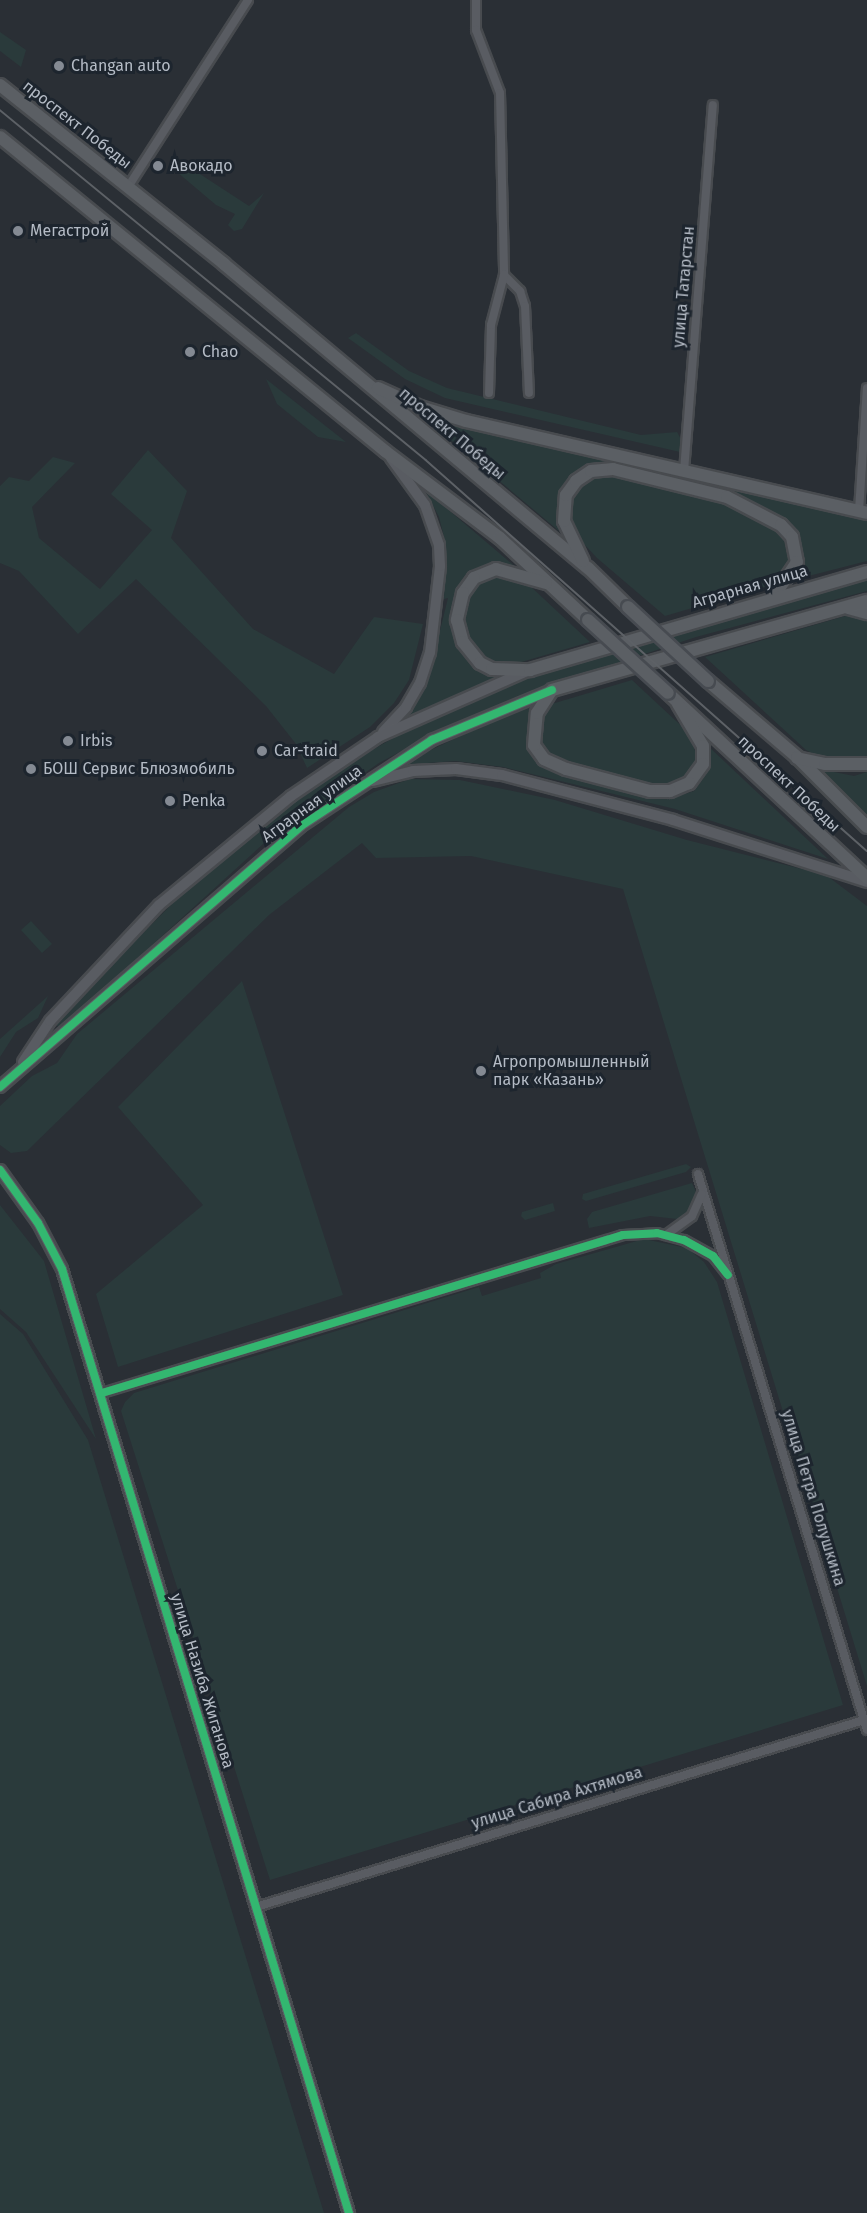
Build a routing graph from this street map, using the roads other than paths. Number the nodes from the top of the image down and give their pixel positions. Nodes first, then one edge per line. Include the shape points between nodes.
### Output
1 (248, 0) edge
2 (476, 0) edge
3 (0, 85) edge
4 (713, 105) dead end
5 (0, 137) edge
6 (128, 187) junction
7 (504, 275) junction
8 (361, 380) junction
9 (867, 388) edge
10 (489, 393) dead end
11 (529, 393) dead end
12 (385, 451) junction
13 (684, 471) junction
14 (863, 512) edge
15 (588, 568) junction
16 (867, 572) edge
17 (554, 586) junction
18 (775, 596) junction
19 (867, 601) edge
20 (843, 607) junction
21 (867, 613) edge
22 (530, 670) junction
23 (552, 690) junction
24 (678, 704) junction
25 (378, 737) junction
26 (797, 758) junction
27 (867, 764) edge
28 (359, 786) junction
29 (867, 827) edge
30 (867, 880) edge
31 (50, 1021) junction
32 (64, 1034) junction
33 (20, 1068) junction
34 (0, 1087) edge
35 (0, 1170) edge
36 (698, 1174) dead end
37 (703, 1192) junction
38 (666, 1235) junction
39 (728, 1275) junction
40 (102, 1393) junction
41 (866, 1720) edge
42 (867, 1730) edge
43 (256, 1907) junction
44 (349, 2213) edge

1 - 6 street
2 - 7 street via 476,30 501,108
3 - 6 main road, проспект Победы
4 - 13 street, улица Татарстан
5 - 12 main road, проспект Победы
6 - 8 main road, проспект Победы
7 - 10 street via 491,324
7 - 11 street via 520,291 525,306
8 - 13 main road via 420,407 466,421
8 - 15 main road, проспект Победы
9 - 14 street
12 - 17 main road, проспект Победы via 500,538
12 - 25 street via 425,506 439,545 440,566 429,653 420,683 406,707
13 - 14 main road
15 - 18 main road via 567,533 563,510 566,495 576,481 591,471 613,469 727,497 781,525 792,537 798,562
15 - 26 main road, проспект Победы, bridge
16 - 18 main road, Аграрная улица
17 - 22 main road via 496,569 474,578 460,602 458,628 471,655 492,669
17 - 24 main road, проспект Победы, bridge
18 - 22 main road, Аграрная улица
19 - 20 main road, Аграрная улица
20 - 21 main road
20 - 23 main road, Аграрная улица
22 - 25 street, Аграрная улица
23 - 24 main road via 541,702 534,723 534,745 539,755 566,769 660,792 689,783 703,764 703,746
23 - 28 street, Аграрная улица via 432,740
24 - 30 main road, проспект Победы
25 - 31 street, Аграрная улица via 291,796 184,883
26 - 27 main road via 825,764
26 - 29 main road, проспект Победы
28 - 30 street via 413,771 456,769 502,775 673,820
28 - 32 street, Аграрная улица via 267,853
31 - 32 street via 53,1035 59,1038
31 - 33 street, Аграрная улица
32 - 33 street, Аграрная улица
33 - 34 street, Аграрная улица
35 - 40 street, улица Назиба Жиганова via 38,1223 62,1269
36 - 37 street, улица Петра Полушкина
37 - 38 street via 692,1216
37 - 39 street, улица Петра Полушкина
38 - 39 street via 713,1256
38 - 40 street via 622,1235 593,1243
39 - 41 street, улица Петра Полушкина
40 - 43 street, улица Назиба Жиганова
41 - 42 street, улица Петра Полушкина
41 - 43 street, улица Сабира Ахтямова
43 - 44 street, улица Назиба Жиганова

